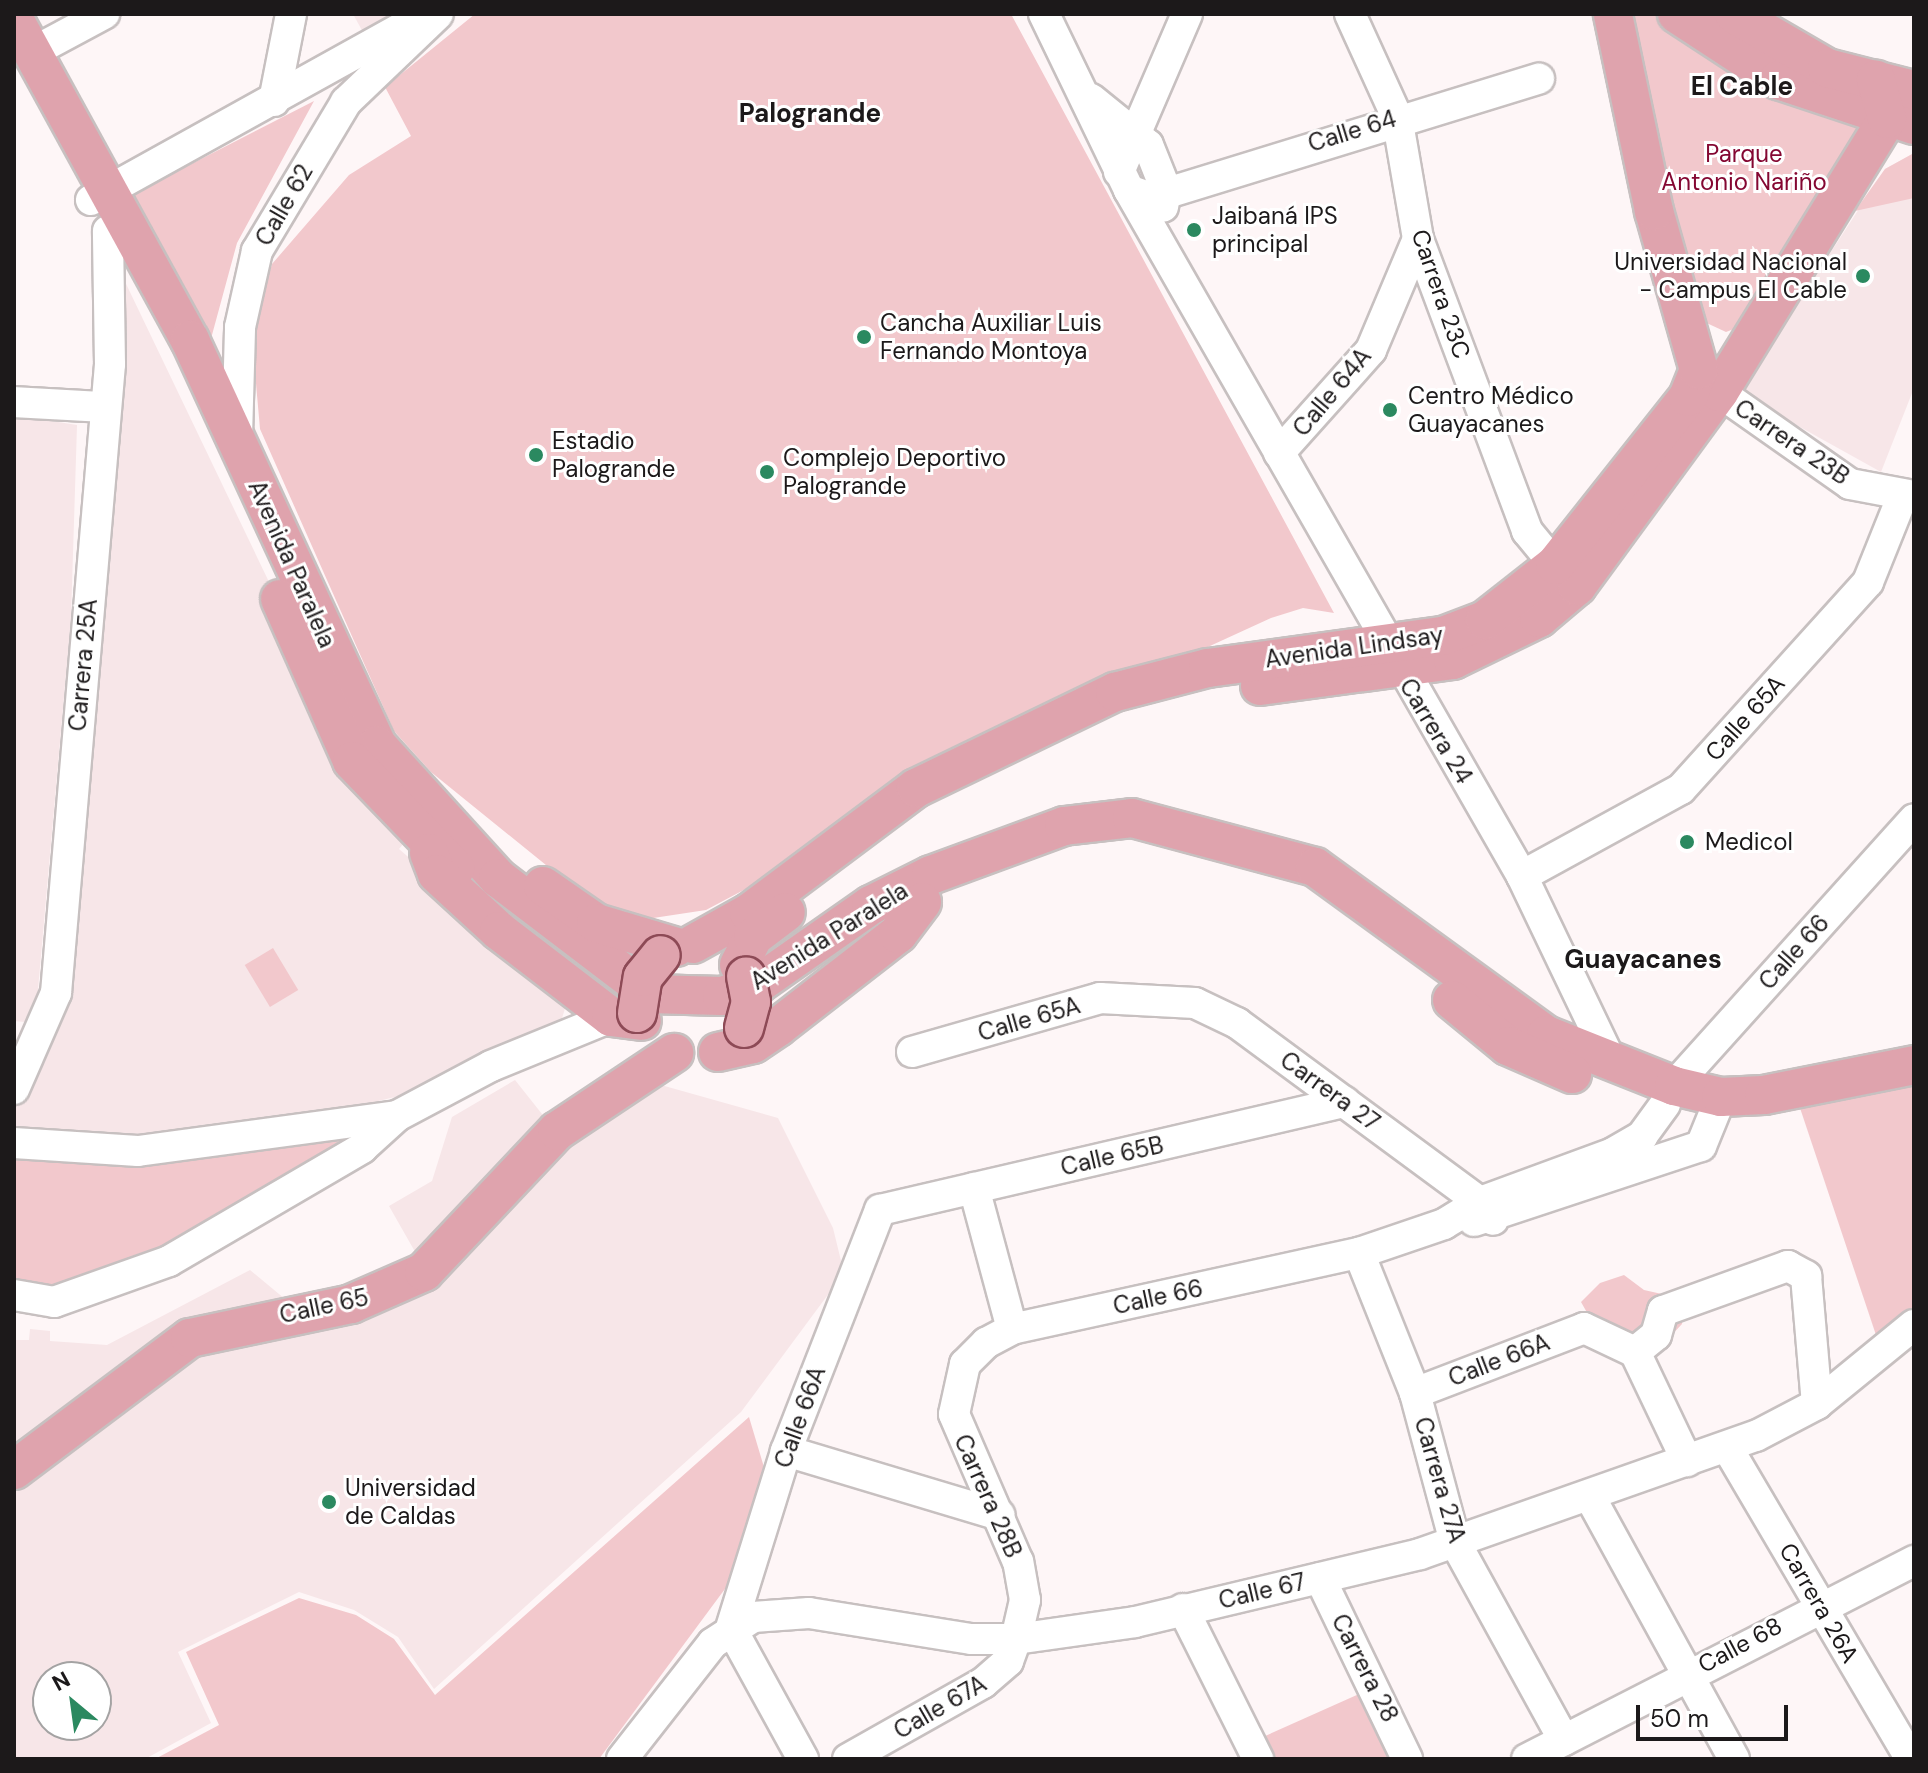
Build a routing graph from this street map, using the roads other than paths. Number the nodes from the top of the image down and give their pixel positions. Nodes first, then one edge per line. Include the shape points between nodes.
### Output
1 (104, 14) edge
2 (291, 14) edge
3 (426, 14) edge
4 (438, 14) edge
5 (1044, 14) edge
6 (1187, 14) edge
7 (1350, 14) edge
8 (1613, 14) edge
9 (1677, 14) edge
10 (1734, 14) edge
11 (14, 19) edge
12 (24, 60) edge
13 (339, 62) junction
14 (1539, 79) dead end
15 (1876, 80) junction
16 (1914, 90) edge
17 (1091, 99) junction
18 (274, 101) junction
19 (346, 102) junction
20 (1397, 117) junction
21 (1900, 122) edge
22 (1137, 132) junction
23 (1124, 181) junction
24 (1166, 190) junction
25 (103, 207) junction
26 (1157, 237) junction
27 (1418, 239) junction
28 (1680, 314) junction
29 (1758, 321) junction
30 (1719, 392) junction
31 (14, 402) edge
32 (104, 407) junction
33 (238, 443) junction
34 (1279, 453) junction
35 (1909, 496) edge
36 (1555, 565) junction
37 (1392, 657) junction
38 (1914, 819) edge
39 (432, 832) junction
40 (1522, 876) junction
41 (922, 902) junction
42 (677, 949) junction
43 (742, 970) junction
44 (574, 990) junction
45 (1148, 997) joint
46 (643, 1028) junction
47 (559, 1038) junction
48 (731, 1040) junction
49 (912, 1052) dead end
50 (1611, 1062) junction
51 (1914, 1065) edge
52 (1914, 1088) edge
53 (14, 1089) edge
54 (1670, 1095) junction
55 (1345, 1102) junction
56 (1719, 1107) junction
57 (397, 1116) junction
58 (14, 1143) edge
59 (974, 1188) junction
60 (880, 1210) joint
61 (1486, 1211) junction
62 (1359, 1253) junction
63 (14, 1295) edge
64 (1914, 1325) edge
65 (1012, 1329) junction
66 (1635, 1352) junction
67 (1415, 1393) junction
68 (1817, 1404) junction
69 (1727, 1447) junction
70 (786, 1451) junction
71 (1687, 1461) junction
72 (14, 1470) edge
73 (1589, 1495) junction
74 (1000, 1515) junction
75 (1455, 1542) junction
76 (1914, 1561) edge
77 (1320, 1578) junction
78 (1819, 1604) junction
79 (1183, 1609) junction
80 (731, 1628) junction
81 (1016, 1639) junction
82 (1688, 1673) junction
83 (1564, 1740) junction
84 (622, 1759) edge
85 (803, 1759) edge
86 (848, 1759) edge
87 (1258, 1759) edge
88 (1407, 1759) edge
89 (1527, 1759) edge
90 (1734, 1759) edge
91 (1911, 1759) edge

1 - 12 street
2 - 18 street
3 - 13 street
4 - 19 street, Calle 62
5 - 17 street, Carrera 24
6 - 22 street
7 - 20 street, Carrera 23C
8 - 28 main road, Avenida Lindsay
9 - 21 main road via 1778,80
10 - 15 main road via 1816,63
11 - 12 main road, Avenida Paralela
12 - 25 main road, Avenida Paralela
13 - 18 street
13 - 19 street via 362,70
14 - 20 street, Calle 64
15 - 16 main road
15 - 21 main road
17 - 22 street, Carrera 24
17 - 23 street, Carrera 24
18 - 25 street
19 - 33 street, Calle 62 via 257,251 240,327
20 - 24 street, Calle 64
20 - 27 street, Carrera 23C
21 - 29 main road, Avenida Lindsay
22 - 23 street
22 - 24 street, Carrera 24 via 1154,154
23 - 24 street, Calle 64 via 1151,198
23 - 26 street, Carrera 24
24 - 26 street
25 - 32 street, Carrera 25A
25 - 33 main road, Avenida Paralela
25 - 39 main road, Avenida Paralela via 339,736 377,794
26 - 34 street, Carrera 24
27 - 34 street, Calle 64A via 1371,350
27 - 36 street, Carrera 23C via 1527,531
28 - 29 main road via 1713,340
28 - 36 main road, Avenida Lindsay via 1698,357 1695,384
29 - 30 main road, Avenida Lindsay
30 - 35 street, Carrera 23B via 1850,484
30 - 37 main road, Avenida Lindsay via 1577,586 1497,643
31 - 32 street
32 - 53 street, Carrera 25A via 56,993
33 - 39 main road, Avenida Paralela via 362,719
34 - 37 street, Carrera 24
35 - 40 street, Calle 65A via 1868,582 1681,789
36 - 37 main road, Avenida Lindsay via 1485,620
37 - 40 street, Carrera 24
37 - 42 main road, Avenida Lindsay via 1208,668 1115,692 916,788 749,913
37 - 43 main road, Avenida Lindsay via 1177,697 962,785 753,937
38 - 54 street, Calle 66
39 - 41 main road, Avenida Paralela via 588,978 647,1013 681,1019 766,1002
39 - 42 main road via 489,839 596,923
39 - 44 main road via 437,874 467,906
39 - 50 main road, Avenida Paralela via 599,962 650,994 681,1000 758,984 871,905 994,847 1077,824 1132,818 1178,826 1315,867 1505,1010
40 - 50 street, Carrera 24
41 - 48 main road via 898,934 778,1027 753,1044
41 - 54 main road, Avenida Paralela via 1043,855 1094,844 1177,848 1339,908 1508,1046
42 - 43 main road via 714,947
42 - 46 main road, bridge via 643,977
43 - 48 main road, bridge via 751,1002
44 - 46 main road
44 - 47 street
45 - 49 street, Calle 65A via 1100,998
45 - 55 street, Carrera 27 via 1195,1003 1237,1023
46 - 47 street
46 - 48 main road
46 - 72 main road, Calle 65 via 604,1097 529,1157 424,1272 351,1304 190,1338
47 - 57 street
50 - 54 main road, Avenida Paralela
51 - 56 main road, Avenida Paralela
52 - 56 main road, Avenida Paralela
54 - 56 main road, Avenida Paralela
54 - 61 street, Calle 66 via 1642,1136
55 - 59 street, Calle 65B
55 - 61 street, Carrera 27
56 - 61 street, Calle 66 via 1701,1146
57 - 58 street via 138,1151
57 - 63 street via 362,1148 169,1261 54,1302
59 - 60 street, Calle 65B
59 - 65 street
60 - 70 street, Calle 66A
61 - 62 street, Calle 66
62 - 65 street, Calle 66
62 - 67 street, Carrera 27A
64 - 68 street, Calle 67
65 - 74 street, Carrera 28B via 965,1364 954,1414 960,1441
66 - 67 street, Calle 66A via 1584,1328
66 - 68 street via 1656,1335 1663,1311 1799,1267 1806,1276
66 - 71 street
67 - 75 street, Carrera 27A
68 - 69 street, Calle 67
69 - 71 street, Calle 67
69 - 78 street, Carrera 26A
70 - 74 street
70 - 80 street, Calle 66A
71 - 73 street, Calle 67
73 - 75 street, Calle 67
73 - 82 street
74 - 81 street, Carrera 28B via 1025,1600
75 - 77 street, Calle 67
75 - 83 street, Carrera 27A
76 - 78 street, Calle 68
77 - 79 street, Calle 67
77 - 88 street, Carrera 28
78 - 82 street, Calle 68
78 - 91 street, Carrera 26A
79 - 81 street, Calle 67
79 - 87 street
80 - 81 street, Calle 67 via 753,1617 809,1613 971,1639
80 - 84 street
80 - 85 street
81 - 86 street, Calle 67A via 1008,1661 983,1683
82 - 83 street, Calle 68
82 - 90 street
83 - 89 street, Calle 68

